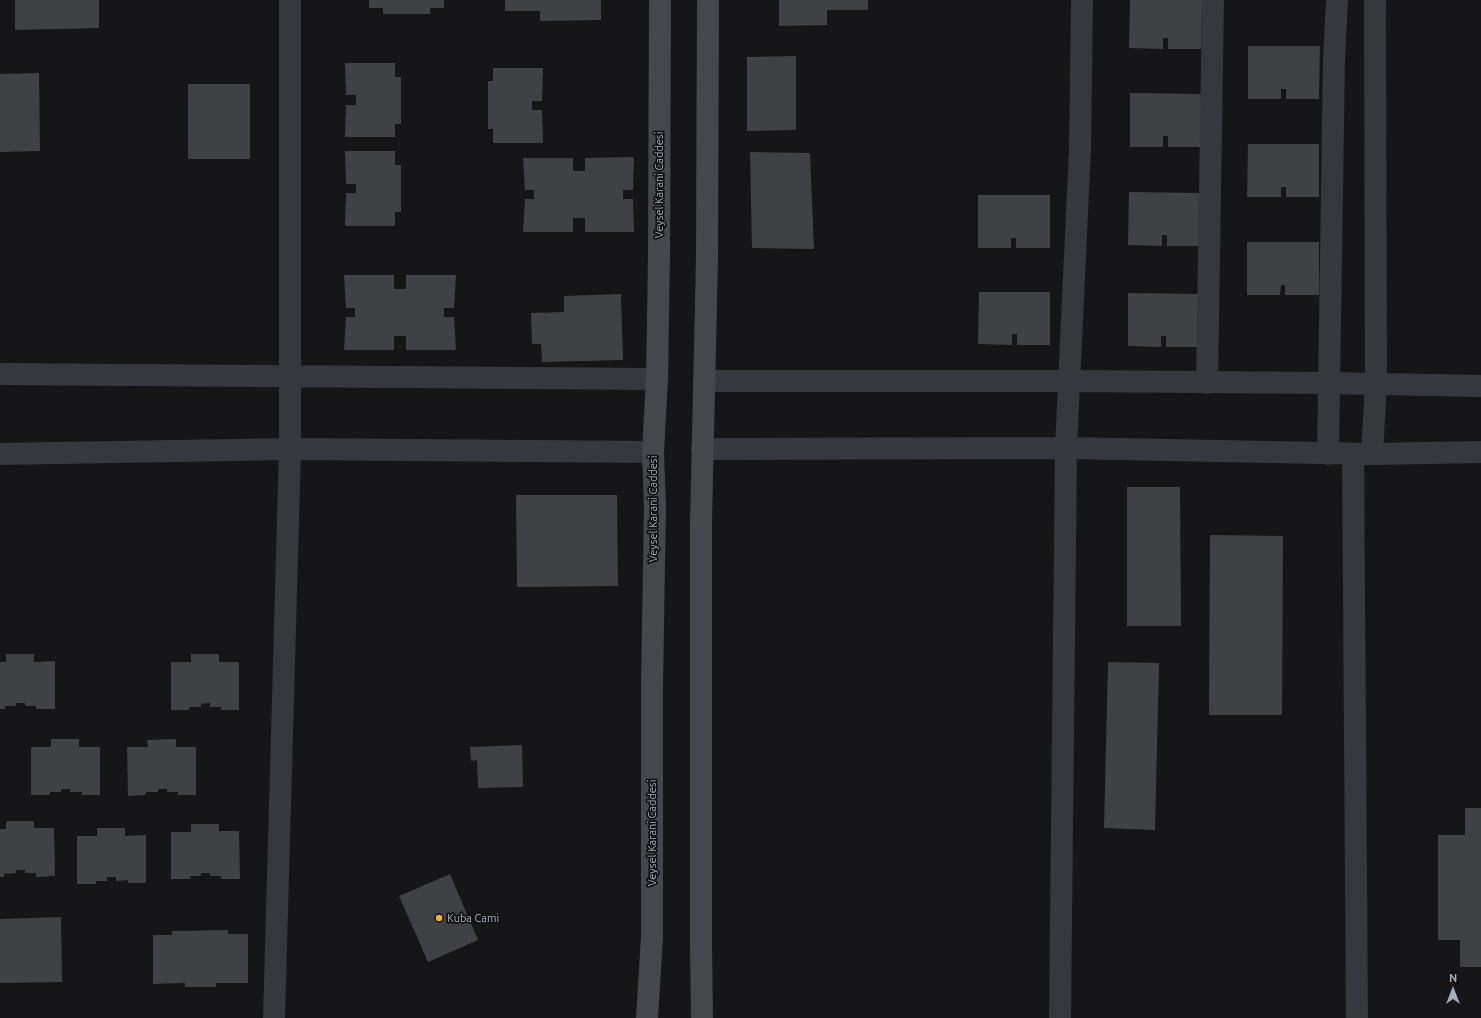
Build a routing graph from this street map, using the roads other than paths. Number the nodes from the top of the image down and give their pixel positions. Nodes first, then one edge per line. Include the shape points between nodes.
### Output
1 (290, 0) edge
2 (660, 0) edge
3 (708, 0) edge
4 (1082, 0) edge
5 (1213, 0) edge
6 (1337, 0) edge
7 (1375, 0) edge
8 (0, 374) edge
9 (289, 376) junction
10 (657, 379) junction
11 (704, 381) junction
12 (1070, 381) junction
13 (1207, 383) junction
14 (1330, 383) junction
15 (1376, 384) junction
16 (1481, 386) edge
17 (1066, 448) junction
18 (702, 449) junction
19 (290, 450) junction
20 (653, 452) junction
21 (1481, 452) edge
22 (0, 454) edge
23 (1328, 454) junction
24 (1362, 454) junction
25 (274, 1018) edge
26 (647, 1018) edge
27 (702, 1018) edge
28 (1060, 1018) edge
29 (1357, 1018) edge

1 - 9 street
2 - 10 main road, Veysel Karani Caddesi
3 - 11 main road
4 - 12 street via 1080,149
5 - 13 street
6 - 14 street
7 - 15 street
8 - 9 street
9 - 10 street
9 - 19 street
10 - 20 main road, Veysel Karani Caddesi
11 - 12 street
11 - 18 main road
12 - 13 street
12 - 17 street
13 - 14 street
14 - 15 street
14 - 23 street
15 - 16 street
15 - 24 street
17 - 18 street
17 - 23 street
17 - 28 street
18 - 27 main road
19 - 20 street
19 - 22 street
19 - 25 street
20 - 26 main road, Veysel Karani Caddesi via 655,506 652,937
21 - 24 street
23 - 24 street
24 - 29 street

